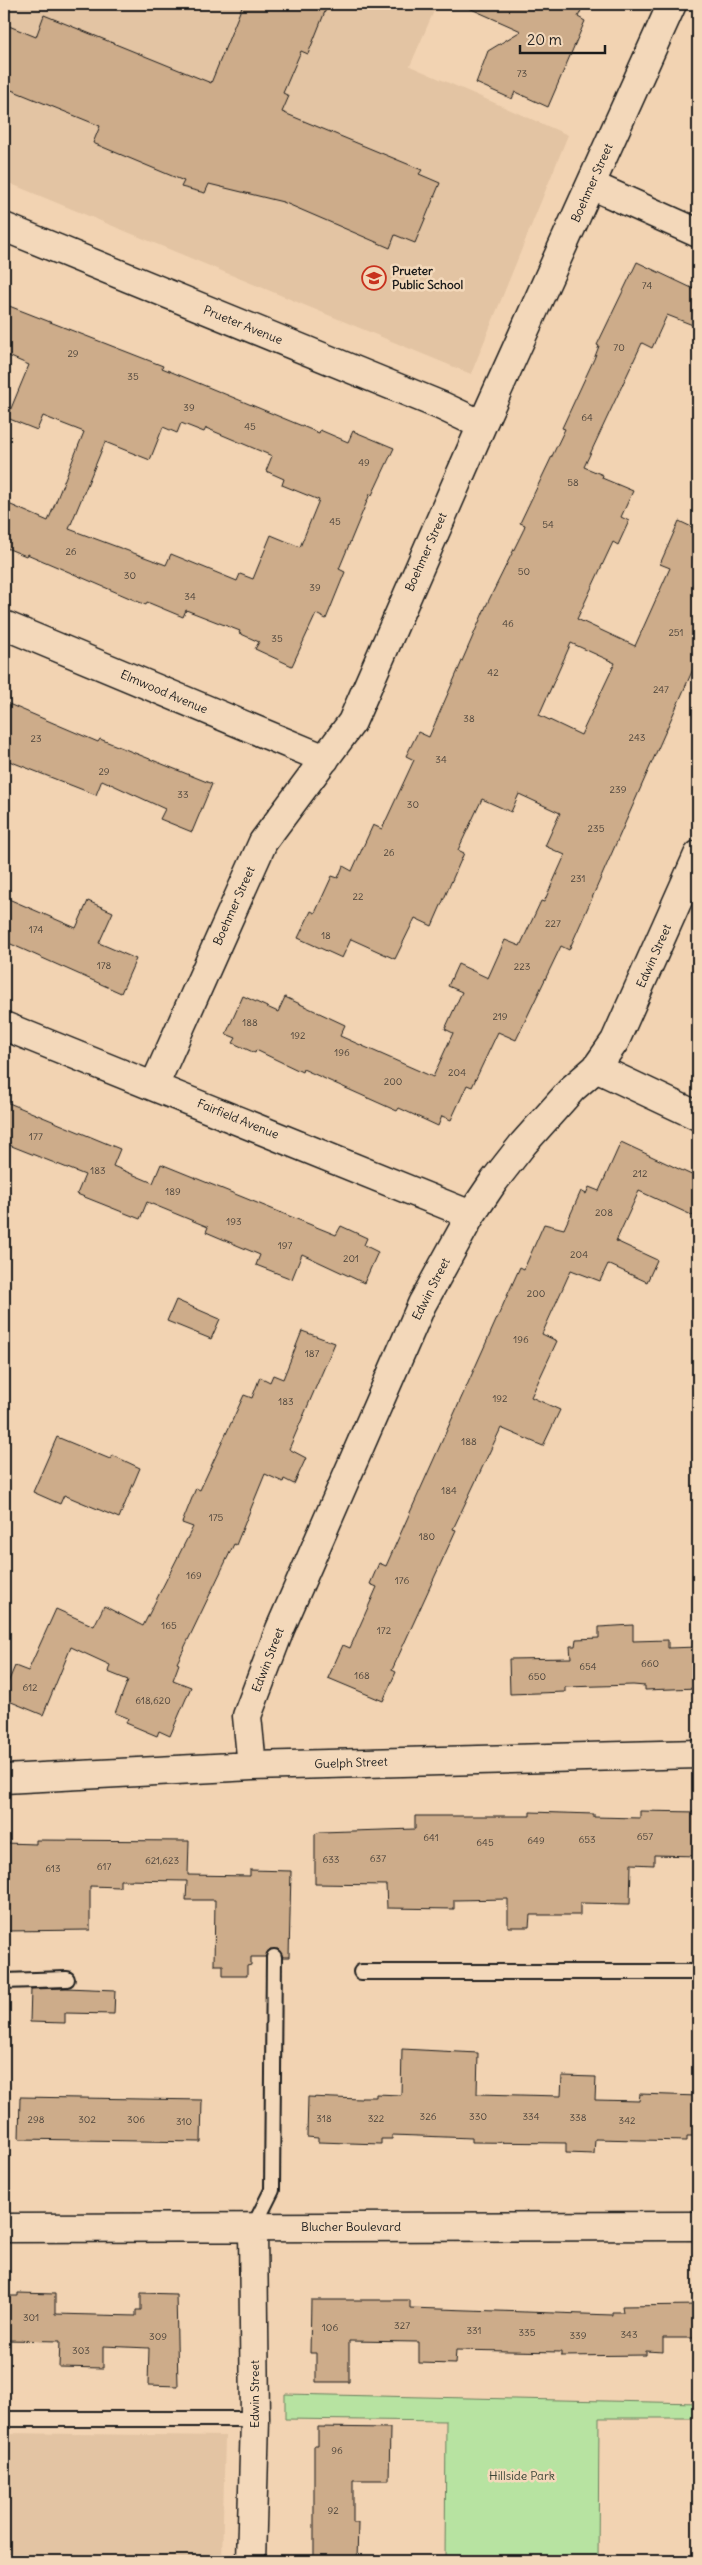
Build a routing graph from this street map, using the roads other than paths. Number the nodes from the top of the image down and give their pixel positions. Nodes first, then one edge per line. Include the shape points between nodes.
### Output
1 (672, 4) edge
2 (591, 185) junction
3 (4, 227) edge
4 (698, 233) edge
5 (482, 425) junction
6 (4, 625) edge
7 (324, 759) junction
8 (698, 855) edge
9 (4, 1026) edge
10 (596, 1068) junction
11 (154, 1086) junction
12 (698, 1116) edge
13 (471, 1215) junction
14 (698, 1754) edge
15 (252, 1766) junction
16 (4, 1779) edge
17 (274, 1957) dead end
18 (361, 1972) dead end
19 (698, 1972) edge
20 (67, 1979) dead end
21 (4, 1981) edge
22 (698, 2226) edge
23 (4, 2228) edge
24 (253, 2228) junction
25 (4, 2419) edge
26 (255, 2419) junction
27 (251, 2561) edge

1 - 2 street, Boehmer Street
2 - 4 street
2 - 5 street, Boehmer Street
3 - 5 street, Prueter Avenue
5 - 7 street, Boehmer Street via 352,722
6 - 7 street, Elmwood Avenue
7 - 11 street, Boehmer Street via 262,842
8 - 10 street, Edwin Street via 630,1012 615,1042
9 - 11 street, Fairfield Avenue
10 - 12 street
10 - 13 street, Edwin Street via 573,1088 523,1144
11 - 13 street, Fairfield Avenue
13 - 15 street, Edwin Street via 422,1304 280,1628 247,1716
14 - 15 street, Guelph Street
15 - 16 street, Guelph Street
17 - 24 lane via 272,2190
18 - 19 lane
20 - 21 lane
22 - 24 street, Blucher Boulevard
23 - 24 street, Blucher Boulevard
24 - 26 street, Edwin Street
25 - 26 lane
26 - 27 street, Edwin Street

